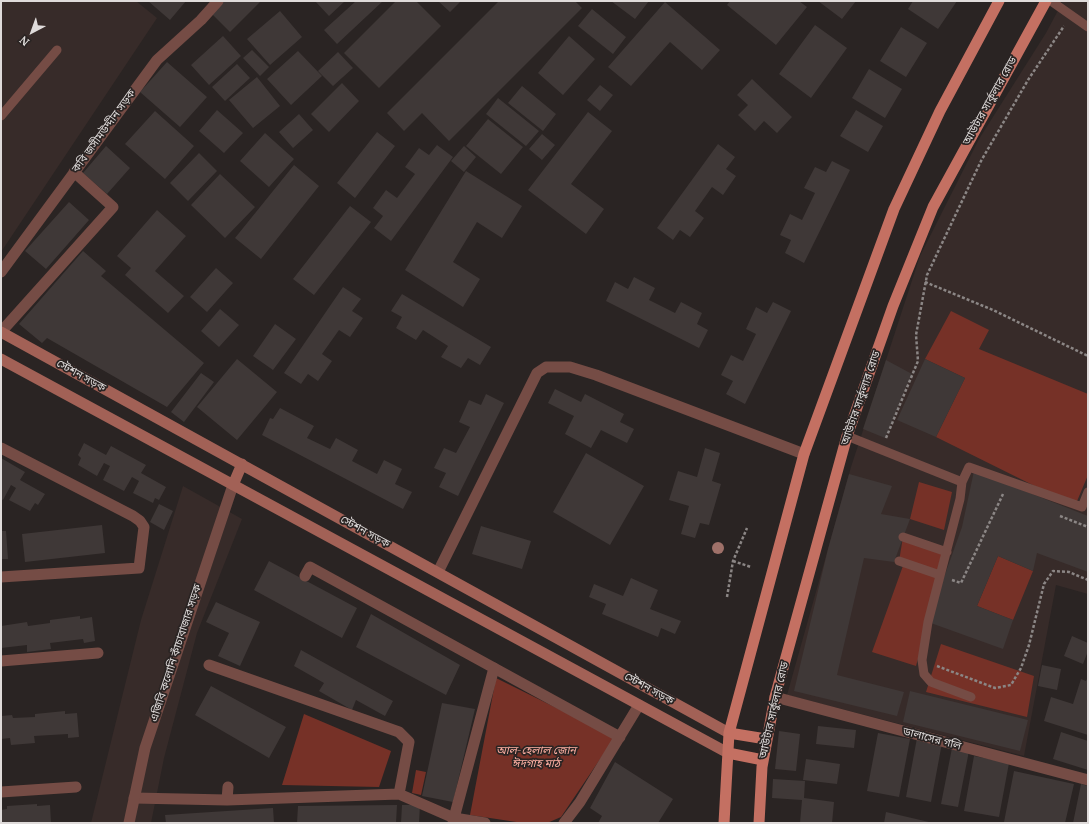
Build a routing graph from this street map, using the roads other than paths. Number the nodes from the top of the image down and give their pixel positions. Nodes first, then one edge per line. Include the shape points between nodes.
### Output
1 (218, 1) edge
2 (999, 1) edge
3 (1046, 1) edge
4 (1051, 1) edge
5 (1088, 27) edge
6 (57, 50) dead end
7 (1, 116) edge
8 (74, 172) junction
9 (1, 272) edge
10 (1, 332) edge
11 (1, 359) edge
12 (847, 436) junction
13 (1, 448) edge
14 (804, 454) junction
15 (242, 464) junction
16 (962, 482) junction
17 (233, 485) junction
18 (1088, 492) edge
19 (903, 537) dead end
20 (947, 552) junction
21 (899, 561) dead end
22 (438, 572) junction
23 (940, 575) junction
24 (305, 576) dead end
25 (1, 577) edge
26 (98, 653) dead end
27 (1, 661) edge
28 (209, 665) dead end
29 (494, 668) junction
30 (775, 697) junction
31 (972, 697) dead end
32 (639, 704) junction
33 (729, 733) junction
34 (620, 737) junction
35 (766, 739) junction
36 (728, 753) junction
37 (763, 760) junction
38 (1088, 780) edge
39 (76, 787) dead end
40 (228, 788) dead end
41 (1, 792) edge
42 (399, 794) junction
43 (134, 798) junction
44 (227, 800) junction
45 (454, 820) edge
46 (129, 823) edge
47 (486, 823) edge
48 (564, 823) edge
49 (724, 823) edge
50 (758, 823) edge

1 - 8 street, কবি জসীমউদ্দীন সড়ক via 157,60
2 - 14 main road via 940,111 894,209
3 - 12 main road, আউটার সার্কুলার রোড via 933,207 893,306
4 - 5 lane
6 - 7 lane
8 - 9 street, কবি জসীমউদ্দীন সড়ক
8 - 10 street via 113,207
10 - 15 main road, স্টেশন সড়ক
11 - 17 main road, স্টেশন সড়ক
12 - 16 lane
12 - 30 main road, আউটার সার্কুলার রোড
13 - 25 street via 133,516 144,528 139,568
14 - 22 street via 596,375 570,367 546,367 537,373
14 - 33 main road
15 - 17 main road
15 - 22 main road, স্টেশন সড়ক
16 - 18 lane via 969,467 1082,507
16 - 20 lane
17 - 32 main road, স্টেশন সড়ক
17 - 43 street, এজিবি কলোনি কাঁচাবাজার সড়ক via 144,748
19 - 20 lane
20 - 23 lane
21 - 23 lane
22 - 33 main road, স্টেশন সড়ক
23 - 31 lane via 928,622 922,660 924,674 931,682
24 - 29 street via 310,567 427,636
26 - 27 street
28 - 42 street via 399,732 409,742
29 - 34 street
29 - 45 street
30 - 35 main road, আউটার সার্কুলার রোড
30 - 38 street, ডালাসের গলি
32 - 34 street
32 - 36 main road, স্টেশন সড়ক
33 - 35 main road
33 - 36 main road
34 - 48 street
35 - 37 main road, আউটার সার্কুলার রোড
36 - 37 main road
36 - 49 main road
37 - 50 main road, আউটার সার্কুলার রোড
39 - 41 street
40 - 44 street
42 - 44 street
42 - 45 street
43 - 44 street
43 - 46 street, এজিবি কলোনি কাঁচাবাজার সড়ক
45 - 47 street

